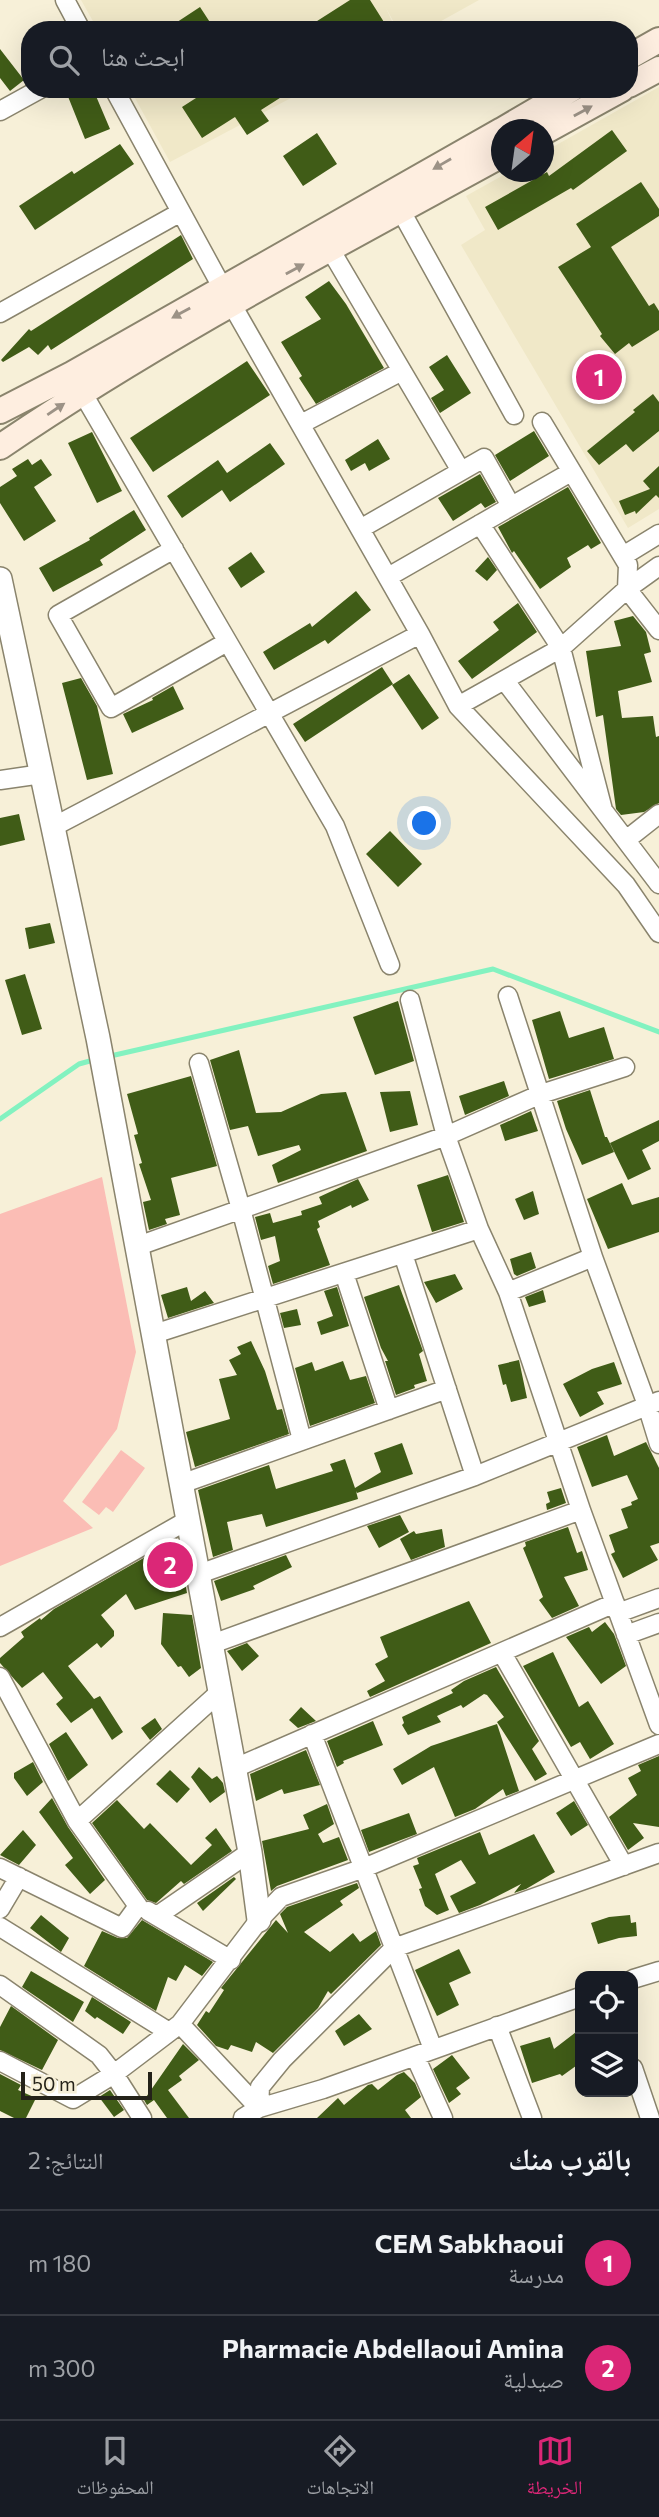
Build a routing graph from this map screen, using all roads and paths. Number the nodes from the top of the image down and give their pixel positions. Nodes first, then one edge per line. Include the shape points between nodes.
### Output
1 (65, 0) edge
2 (76, 21) edge
3 (659, 40) edge
4 (638, 52) edge
5 (659, 69) edge
6 (638, 80) edge
7 (24, 98) edge
8 (119, 98) edge
9 (557, 98) edge
10 (606, 98) edge
11 (0, 111) edge
12 (521, 119) edge
13 (554, 126) edge
14 (491, 137) edge
15 (491, 161) edge
16 (401, 211) junction
17 (181, 212) junction
18 (330, 249) junction
19 (227, 296) junction
20 (0, 313) edge
21 (402, 371) junction
22 (82, 392) junction
23 (0, 411) edge
24 (514, 415) dead end
25 (542, 422) dead end
26 (301, 424) junction
27 (0, 447) edge
28 (461, 471) junction
29 (571, 471) junction
30 (511, 506) junction
31 (480, 524) junction
32 (360, 528) junction
33 (659, 534) edge
34 (174, 549) junction
35 (623, 556) junction
36 (659, 566) edge
37 (388, 577) junction
38 (0, 579) edge
39 (627, 589) junction
40 (420, 634) junction
41 (658, 634) edge
42 (228, 642) junction
43 (561, 648) junction
44 (505, 681) junction
45 (458, 706) junction
46 (269, 714) junction
47 (41, 774) junction
48 (0, 780) edge
49 (603, 810) junction
50 (659, 814) edge
51 (53, 827) junction
52 (626, 840) junction
53 (659, 884) edge
54 (659, 933) edge
55 (390, 965) dead end
56 (508, 996) dead end
57 (410, 1000) dead end
58 (199, 1063) dead end
59 (625, 1067) dead end
60 (541, 1094) junction
61 (446, 1136) junction
62 (241, 1209) junction
63 (479, 1229) junction
64 (138, 1246) junction
65 (403, 1254) junction
66 (593, 1257) junction
67 (344, 1273) junction
68 (508, 1293) junction
69 (264, 1299) junction
70 (154, 1334) junction
71 (447, 1389) junction
72 (653, 1403) edge
73 (389, 1410) junction
74 (302, 1440) junction
75 (559, 1444) junction
76 (659, 1444) edge
77 (475, 1476) junction
78 (181, 1484) junction
79 (581, 1510) junction
80 (188, 1520) junction
81 (199, 1574) junction
82 (659, 1598) edge
83 (617, 1608) junction
84 (659, 1623) edge
85 (0, 1627) edge
86 (626, 1635) junction
87 (212, 1644) junction
88 (502, 1653) junction
89 (0, 1677) edge
90 (221, 1691) junction
91 (659, 1725) edge
92 (312, 1734) junction
93 (659, 1744) edge
94 (235, 1768) junction
95 (574, 1780) junction
96 (78, 1821) junction
97 (250, 1852) junction
98 (659, 1853) edge
99 (625, 1866) junction
100 (0, 1868) edge
101 (364, 1868) junction
102 (19, 1878) junction
103 (138, 1906) junction
104 (0, 1909) edge
105 (157, 1916) junction
106 (259, 1920) junction
107 (0, 1927) edge
108 (394, 1948) junction
109 (231, 1960) junction
110 (659, 1971) edge
111 (638, 1977) edge
112 (0, 1985) edge
113 (575, 1999) edge
114 (497, 2026) junction
115 (175, 2028) junction
116 (433, 2049) junction
117 (415, 2056) junction
118 (0, 2061) edge
119 (114, 2074) junction
120 (638, 2083) edge
121 (263, 2113) edge
122 (142, 2118) edge
123 (243, 2118) edge
124 (443, 2118) edge
125 (532, 2118) edge
126 (650, 2118) edge

1 - 2 street
3 - 4 main road
5 - 6 main road
7 - 11 street
8 - 17 street
9 - 12 main road
13 -> 10 main road
14 -> 19 main road
15 - 16 main road
16 - 18 main road
16 - 24 street
17 - 19 street
17 - 20 street
19 -> 18 main road
18 - 21 street
19 - 22 main road
19 -> 23 main road
19 - 26 street
21 - 26 street
21 - 28 street
27 -> 22 main road
22 - 34 street
25 - 29 street
26 - 32 street
28 - 30 street via 484,458
28 - 32 street
29 - 30 street
29 - 35 street
30 - 31 street
31 - 37 street
31 - 43 street
32 - 37 street
33 - 35 street
34 - 42 street
34 - 42 street via 58,615 111,708
35 - 39 street via 628,565
36 - 39 street
37 - 40 street
38 - 47 street
39 - 41 street
39 - 43 street
40 - 45 street
40 - 46 street
42 - 46 street
43 - 44 street
43 - 49 street
44 - 45 street
44 - 49 street
45 - 54 street via 626,885
46 - 51 street
46 - 55 street via 335,826
47 - 48 street
47 - 51 street
49 - 52 street
50 - 52 street
51 - 64 street
52 - 53 street
56 - 60 street
57 - 61 street
58 - 62 street
59 - 60 street
60 - 61 street
60 - 66 street
61 - 62 street
61 - 63 street
62 - 64 street
62 - 69 street
63 - 65 street
63 - 68 street
64 - 70 street
65 - 67 street
65 - 71 street
66 - 68 street
66 - 72 street
67 - 69 street
67 - 73 street
68 - 75 street
69 - 70 street
69 - 74 street
70 - 78 street
71 - 73 street
71 - 77 street
72 - 75 street
72 - 76 street
73 - 74 street
74 - 78 street
75 - 77 street
75 - 79 street
77 - 81 street
78 - 80 street
79 - 83 street
79 - 87 street
80 - 81 street
80 - 85 street
81 - 87 street
82 - 83 street
83 - 86 street
83 - 88 street
84 - 86 street
86 - 91 street
87 - 90 street
88 - 92 street
88 - 95 street
89 - 96 street
90 - 94 street
90 - 96 street
92 - 94 street
92 - 101 street
93 - 95 street
94 - 97 street
95 - 99 street
95 - 101 street
96 - 103 street
97 - 105 street
97 - 106 street
98 - 99 street
99 - 108 street
100 - 102 street
101 - 106 street via 281,1897
101 - 108 street
102 - 103 street via 122,1928
102 - 104 street
103 - 105 street
105 - 109 street
106 - 109 street
107 - 115 street
108 - 116 street
108 - 121 street via 260,2087
109 - 115 street
110 - 111 street
112 - 119 street via 99,2055
113 - 114 street
114 - 116 street
114 - 125 street
115 - 119 street
115 - 121 street
116 - 117 street
117 - 121 street
117 - 124 street
118 - 119 street via 73,2099
119 - 122 street
120 - 126 street
121 - 123 street

